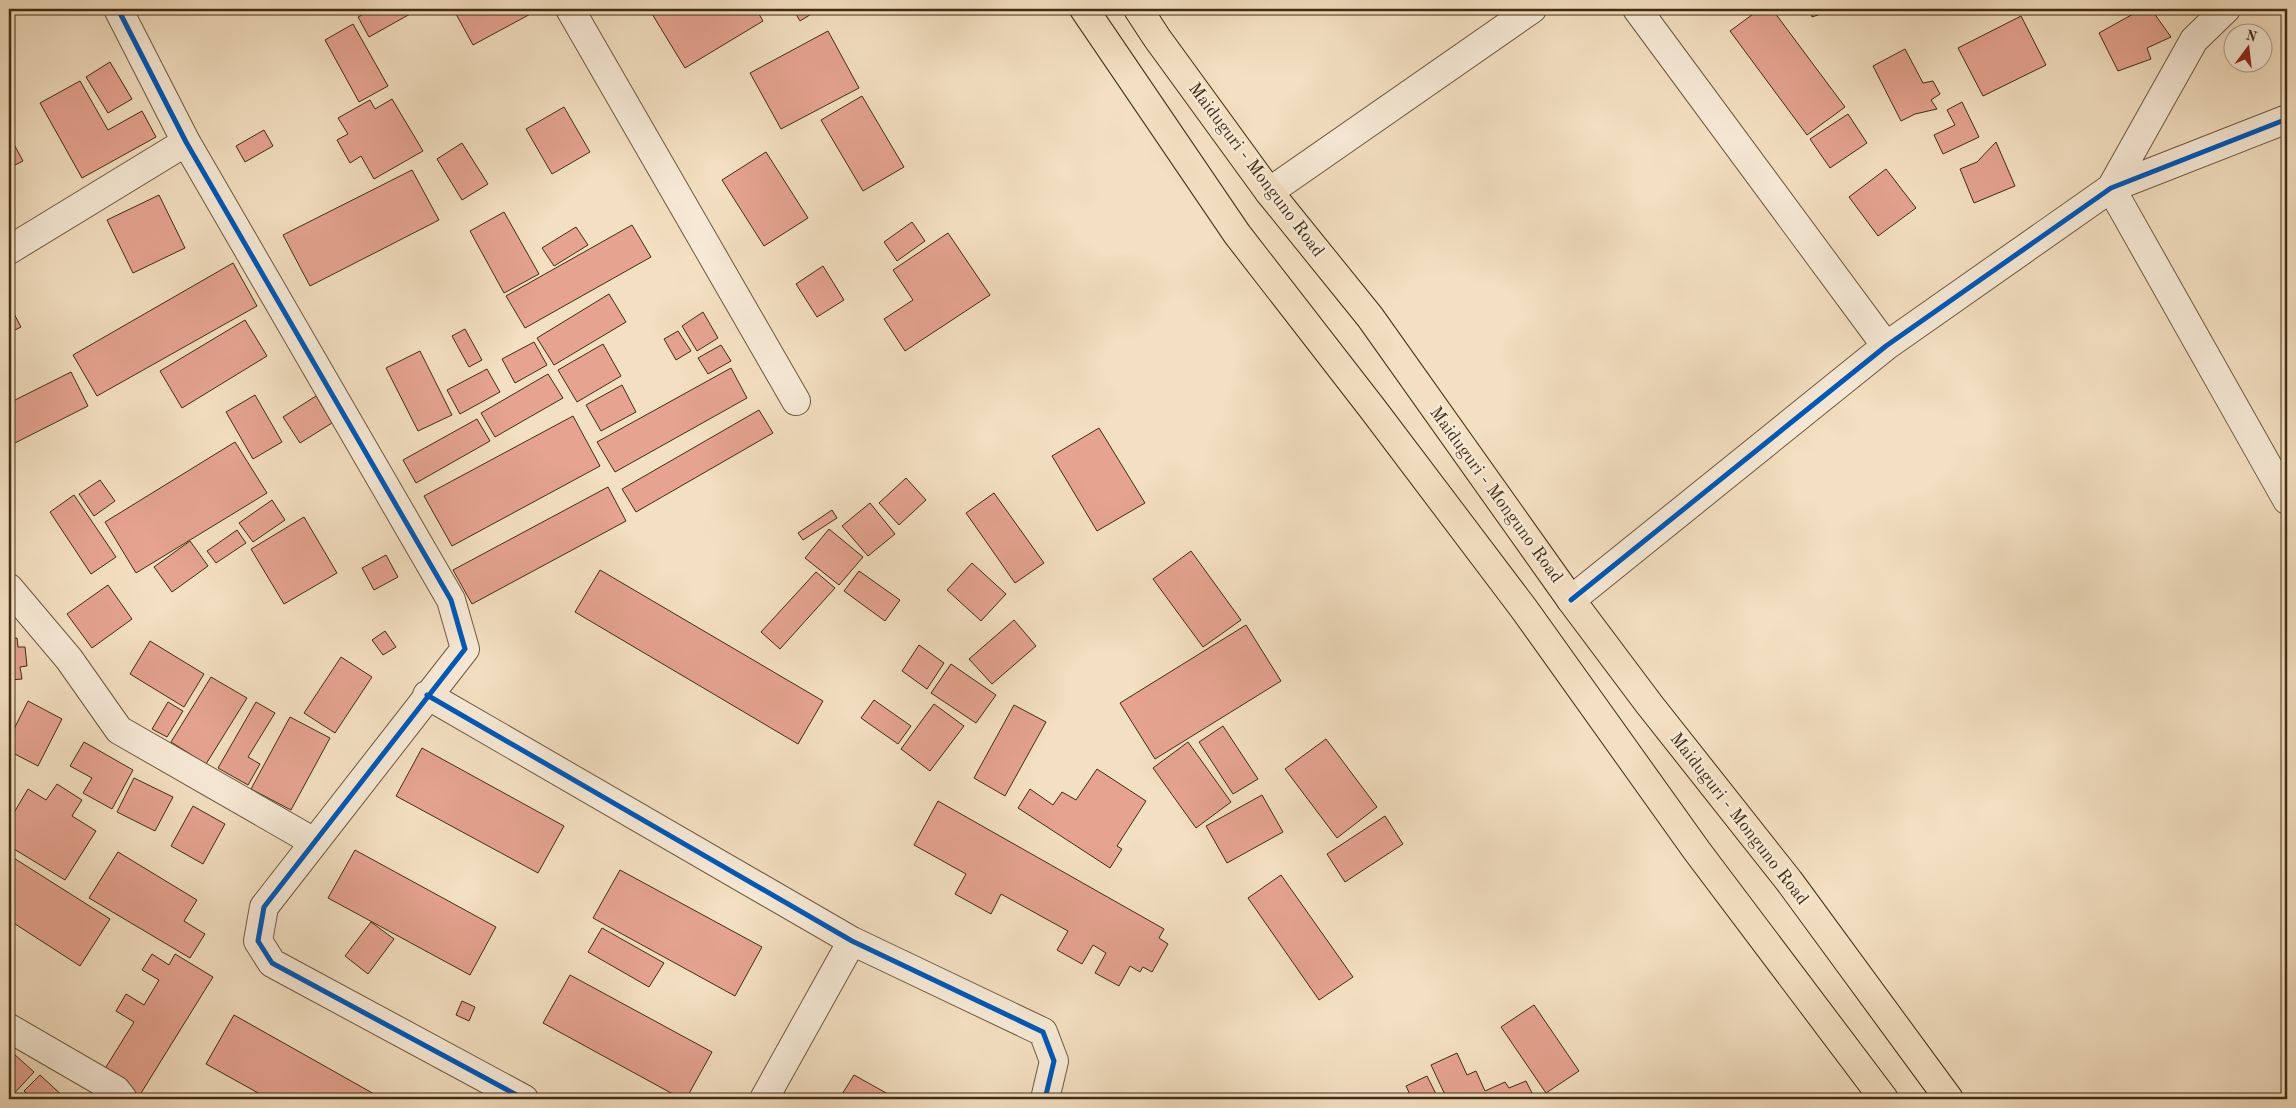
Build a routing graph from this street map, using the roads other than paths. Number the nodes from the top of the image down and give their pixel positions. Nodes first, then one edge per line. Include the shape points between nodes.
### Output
1 (118, 9) edge
2 (570, 9) edge
3 (1084, 9) edge
4 (1138, 9) edge
5 (1532, 9) edge
6 (1637, 9) edge
7 (2226, 9) edge
8 (2287, 119) edge
9 (186, 142) junction
10 (2111, 188) junction
11 (1269, 192) junction
12 (9, 250) edge
13 (1886, 346) junction
14 (796, 401) dead end
15 (2287, 500) edge
16 (9, 588) edge
17 (1571, 600) junction
18 (427, 695) junction
19 (314, 842) junction
20 (852, 942) junction
21 (9, 1028) edge
22 (123, 1099) edge
23 (524, 1099) edge
24 (766, 1099) edge
25 (1045, 1099) edge
26 (1884, 1099) edge
27 (1949, 1099) edge

1 - 9 street
2 - 14 street
3 - 26 main road via 1237,234 1524,609 1697,851
4 - 11 main road, Maiduguri - Monguno Road
5 - 11 street
6 - 13 street
7 - 10 street via 2194,40
8 - 10 street
9 - 12 street
9 - 18 street via 451,600 465,649
10 - 13 street
10 - 15 street
11 - 17 main road, Maiduguri - Monguno Road via 1370,317
13 - 17 street
16 - 19 street via 69,659 119,730
17 - 27 main road, Maiduguri - Monguno Road via 1788,881
18 - 19 street
18 - 20 street
19 - 23 street via 264,908 258,941 272,963
20 - 24 street
20 - 25 street via 1043,1032 1054,1061
21 - 22 street via 116,1090

